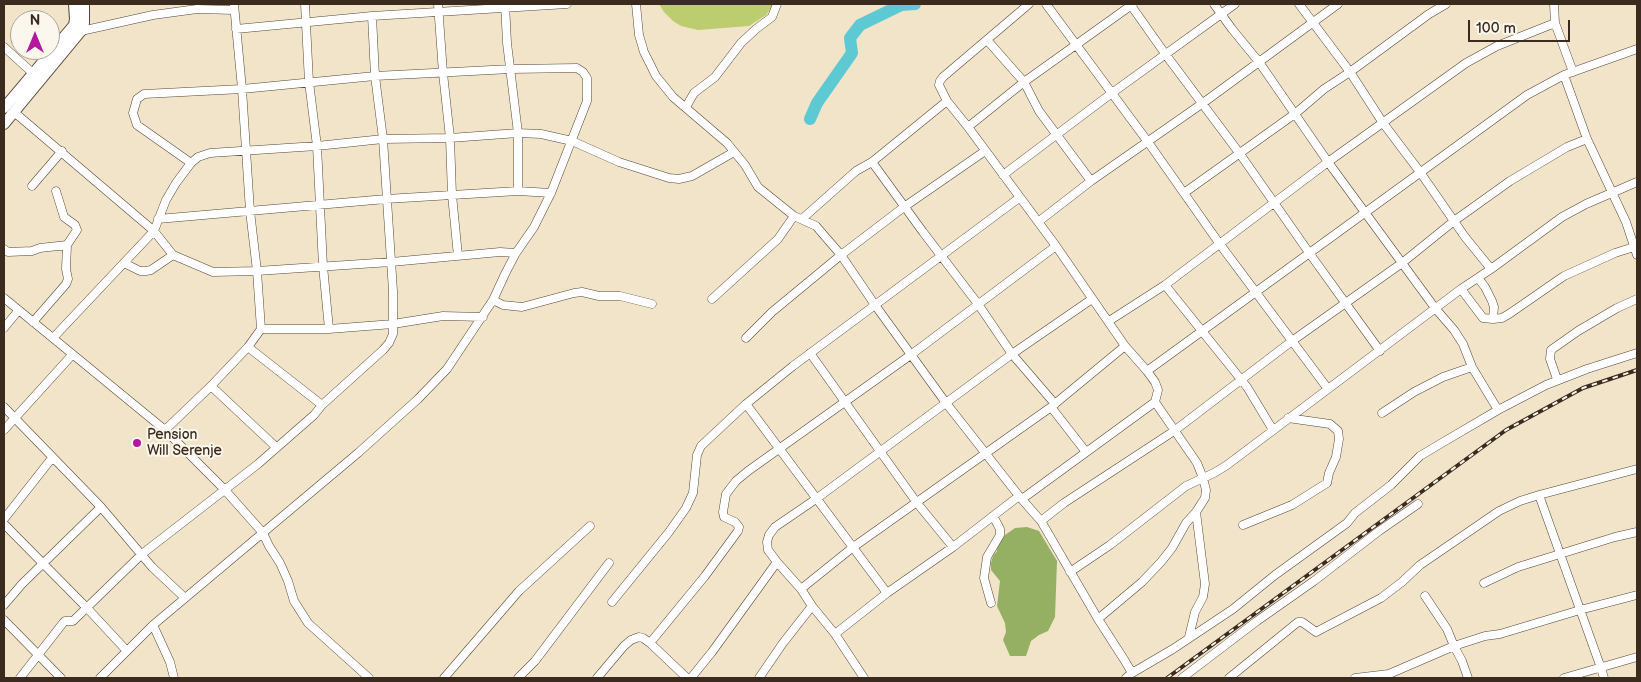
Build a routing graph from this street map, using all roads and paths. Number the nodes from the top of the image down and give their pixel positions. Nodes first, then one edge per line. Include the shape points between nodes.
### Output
1 (74, 4) edge
2 (84, 4) edge
3 (305, 4) edge
4 (438, 4) edge
5 (567, 4) edge
6 (636, 4) edge
7 (777, 4) edge
8 (1029, 4) edge
9 (1046, 4) edge
10 (1131, 4) edge
11 (1214, 4) edge
12 (1235, 4) edge
13 (1299, 4) edge
14 (1338, 4) edge
15 (1446, 4) edge
16 (1556, 4) edge
17 (505, 6) edge
18 (234, 7) edge
19 (439, 12) junction
20 (1221, 14) junction
21 (372, 16) junction
22 (306, 23) junction
23 (1313, 23) junction
24 (1556, 23) junction
25 (236, 29) junction
26 (81, 31) junction
27 (987, 40) junction
28 (1076, 44) junction
29 (4, 48) edge
30 (1637, 49) edge
31 (1166, 55) junction
32 (1259, 62) junction
33 (511, 68) junction
34 (1350, 72) junction
35 (1573, 72) junction
36 (443, 73) junction
37 (1564, 75) junction
38 (375, 76) junction
39 (36, 77) junction
40 (309, 82) junction
41 (1024, 82) junction
42 (242, 89) junction
43 (1112, 93) junction
44 (947, 101) junction
45 (1203, 103) junction
46 (686, 107) junction
47 (4, 108) edge
48 (14, 112) junction
49 (1296, 113) junction
50 (1383, 123) junction
51 (4, 124) edge
52 (968, 127) junction
53 (518, 133) junction
54 (1057, 136) junction
55 (450, 138) junction
56 (383, 139) junction
57 (1587, 139) junction
58 (572, 141) junction
59 (1148, 142) junction
60 (317, 146) junction
61 (246, 150) junction
62 (985, 151) junction
63 (62, 152) junction
64 (734, 152) junction
65 (1240, 154) junction
66 (872, 162) junction
67 (1328, 162) junction
68 (191, 163) junction
69 (1420, 172) junction
70 (1003, 175) junction
71 (1091, 181) junction
72 (1637, 182) edge
73 (32, 186) dead end
74 (56, 191) dead end
75 (518, 191) junction
76 (1184, 193) junction
77 (1612, 193) junction
78 (551, 194) junction
79 (452, 195) junction
80 (1019, 198) junction
81 (386, 199) junction
82 (1274, 202) junction
83 (320, 204) junction
84 (904, 207) junction
85 (250, 210) junction
86 (1366, 212) junction
87 (794, 216) junction
88 (158, 219) junction
89 (802, 219) junction
90 (1454, 221) junction
91 (1038, 222) junction
92 (154, 230) junction
93 (1219, 243) junction
94 (67, 245) junction
95 (1056, 246) junction
96 (4, 249) edge
97 (1636, 251) edge
98 (516, 253) junction
99 (1310, 254) junction
100 (173, 255) junction
101 (841, 255) junction
102 (458, 256) junction
103 (941, 256) junction
104 (124, 262) junction
105 (391, 262) junction
106 (1402, 263) junction
107 (323, 266) junction
108 (1491, 269) junction
109 (258, 271) junction
110 (1478, 278) junction
111 (1165, 284) junction
112 (1461, 288) junction
113 (1256, 292) junction
114 (4, 298) edge
115 (712, 299) dead end
116 (1092, 299) junction
117 (1637, 299) edge
118 (493, 300) junction
119 (1346, 302) junction
120 (652, 304) dead end
121 (978, 304) junction
122 (875, 305) junction
123 (1435, 308) junction
124 (18, 311) junction
125 (483, 317) junction
126 (1493, 319) junction
127 (1108, 321) junction
128 (33, 322) junction
129 (393, 324) junction
130 (4, 328) edge
131 (329, 328) junction
132 (261, 329) junction
133 (1202, 332) junction
134 (53, 338) junction
135 (746, 338) dead end
136 (1292, 341) junction
137 (1126, 346) junction
138 (248, 348) junction
139 (1380, 351) junction
140 (810, 353) junction
141 (1637, 353) edge
142 (912, 354) junction
143 (1012, 354) junction
144 (72, 355) junction
145 (1472, 367) junction
146 (1147, 371) junction
147 (1241, 380) junction
148 (1558, 380) junction
149 (212, 386) junction
150 (1328, 389) junction
151 (846, 402) junction
152 (946, 402) junction
153 (1155, 402) junction
154 (746, 404) junction
155 (322, 405) junction
156 (1053, 405) junction
157 (4, 407) edge
158 (1498, 410) junction
159 (1382, 413) dead end
160 (1288, 418) junction
161 (14, 419) junction
162 (4, 430) edge
163 (165, 430) junction
164 (1273, 430) junction
165 (1174, 431) junction
166 (276, 447) junction
167 (779, 449) junction
168 (879, 452) junction
169 (1086, 452) junction
170 (985, 453) junction
171 (52, 458) junction
172 (1637, 469) edge
173 (1204, 478) junction
174 (224, 489) junction
175 (1539, 495) junction
176 (1020, 497) junction
177 (816, 499) junction
178 (917, 502) junction
179 (1418, 504) dead end
180 (101, 507) junction
181 (1196, 512) junction
182 (993, 516) junction
183 (4, 519) edge
184 (1041, 521) junction
185 (4, 524) edge
186 (1243, 525) dead end
187 (590, 526) dead end
188 (1637, 532) edge
189 (263, 533) junction
190 (953, 547) junction
191 (852, 548) junction
192 (142, 554) junction
193 (1561, 554) junction
194 (777, 562) junction
195 (608, 563) dead end
196 (43, 564) junction
197 (1070, 572) junction
198 (1484, 583) dead end
199 (801, 589) junction
200 (886, 593) junction
201 (1637, 595) edge
202 (1425, 596) dead end
203 (185, 598) junction
204 (612, 602) dead end
205 (991, 602) dead end
206 (4, 605) edge
207 (812, 606) junction
208 (87, 608) junction
209 (1580, 610) junction
210 (1098, 619) junction
211 (4, 620) edge
212 (153, 625) junction
213 (835, 634) junction
214 (1188, 637) junction
215 (650, 643) junction
216 (1454, 646) junction
217 (127, 651) junction
218 (38, 654) junction
219 (1637, 657) edge
220 (1601, 668) junction
221 (1129, 676) edge
222 (20, 678) edge
223 (61, 678) edge
224 (100, 678) edge
225 (174, 678) edge
226 (369, 678) edge
227 (444, 678) edge
228 (518, 678) edge
229 (597, 678) edge
230 (689, 678) edge
231 (759, 678) edge
232 (864, 678) edge
233 (1182, 678) edge
234 (1229, 678) edge
235 (1355, 678) edge
236 (1468, 678) edge
237 (1564, 678) edge
238 (1604, 678) edge

1 - 39 street via 74,25
2 - 26 street
3 - 22 street
4 - 19 street
5 - 17 street
6 - 46 street via 644,52 656,76
7 - 46 street via 772,17 741,43 715,77 694,93
8 - 27 street
9 - 28 street
10 - 28 street
10 - 31 street
11 - 20 street
12 - 20 street
13 - 23 street
14 - 23 street
15 - 34 street
16 - 24 street
17 - 19 street
17 - 33 street
18 - 25 street
18 - 26 street via 153,15
19 - 21 street
19 - 36 street
20 - 31 street
20 - 32 street
21 - 22 street
21 - 38 street
22 - 25 street
22 - 40 street
23 - 32 street
23 - 34 street
24 - 35 street
24 - 50 street via 1497,46 1466,63
25 - 42 street
26 - 39 street
27 - 41 street
27 - 44 street via 940,81
28 - 41 street
28 - 43 street
29 - 39 street
30 - 35 street
31 - 43 street
31 - 45 street
32 - 45 street
32 - 49 street
33 - 36 street
33 - 53 street
33 - 58 street via 577,68 583,72 587,78 587,101
34 - 49 street
34 - 50 street
35 - 37 street
36 - 38 street
36 - 55 street
37 - 57 street
37 - 69 street via 1528,95
38 - 40 street
38 - 56 street
39 - 47 street
39 - 48 street
40 - 42 street
40 - 60 street
41 - 52 street
41 - 54 street
42 - 61 street
42 - 68 street via 144,94 137,99 134,113 137,125
43 - 54 street
43 - 59 street
44 - 52 street
44 - 66 street
45 - 59 street
45 - 65 street
46 - 64 street
48 - 51 street
48 - 63 street
49 - 65 street
49 - 67 street
50 - 67 street
50 - 69 street
52 - 62 street
53 - 55 street
53 - 58 street
53 - 75 street
54 - 70 street
54 - 71 street
55 - 56 street
55 - 79 street
56 - 60 street
56 - 81 street
57 - 77 street
57 - 90 street via 1532,167
58 - 64 street via 619,162 679,180
58 - 78 street
59 - 71 street
59 - 76 street
60 - 61 street
60 - 83 street
61 - 68 street via 210,153
61 - 85 street
62 - 70 street
62 - 84 street
63 - 73 street
63 - 92 street
64 - 87 street via 758,187
65 - 76 street
65 - 82 street
66 - 84 street
66 - 89 street via 856,171
67 - 82 street
67 - 86 street
68 - 88 street via 176,183
69 - 86 street
69 - 90 street
70 - 80 street
71 - 91 street
72 - 77 street
74 - 94 street via 64,217 75,225 76,230
75 - 78 street
75 - 79 street
76 - 93 street
77 - 97 street
77 - 108 street via 1562,217
78 - 98 street
79 - 81 street
79 - 102 street
80 - 91 street
80 - 103 street
81 - 83 street
81 - 105 street
82 - 93 street
82 - 99 street
83 - 85 street
83 - 107 street
84 - 101 street
84 - 103 street
85 - 88 street
85 - 109 street
86 - 99 street
86 - 106 street
87 - 89 street
87 - 115 street via 778,239
88 - 92 street
89 - 101 street via 816,226
90 - 106 street
90 - 108 street
91 - 95 street
92 - 100 street
92 - 104 street
93 - 111 street
93 - 113 street
94 - 96 street via 32,252 8,252
94 - 128 street via 66,284
95 - 116 street
95 - 121 street
97 - 126 street via 1615,253 1564,276 1509,314
98 - 102 street
98 - 118 street
99 - 113 street
99 - 119 street
100 - 104 street via 146,271
100 - 109 street via 213,272
101 - 122 street
101 - 135 street
102 - 105 street
103 - 121 street
103 - 122 street
104 - 134 street
105 - 107 street
105 - 129 street
106 - 119 street
106 - 123 street
107 - 109 street
107 - 131 street
108 - 110 street
109 - 132 street
110 - 112 street
110 - 126 street via 1492,301
111 - 127 street
111 - 133 street
112 - 123 street
112 - 126 street via 1483,318
113 - 133 street
113 - 136 street
114 - 124 street
116 - 127 street
116 - 143 street
117 - 148 street via 1578,331 1551,350 1550,359
118 - 120 street via 502,305 522,307 582,292
118 - 125 street
119 - 136 street
119 - 139 street
121 - 142 street
121 - 143 street
122 - 140 street
122 - 142 street
123 - 139 street
123 - 145 street via 1463,344
124 - 128 street
124 - 130 street
125 - 129 street via 443,316
125 - 189 street via 447,369 418,399
127 - 137 street
128 - 134 street
129 - 131 street
129 - 155 street via 393,334 383,350
131 - 132 street
132 - 138 street
133 - 146 street
133 - 147 street
134 - 144 street
136 - 147 street
136 - 150 street
137 - 146 street
137 - 156 street
138 - 149 street
138 - 155 street
139 - 150 street
140 - 151 street
140 - 154 street
141 - 148 street
142 - 151 street
142 - 152 street
143 - 152 street
143 - 156 street
144 - 161 street
144 - 163 street
145 - 158 street
145 - 159 street via 1443,377
146 - 153 street via 1158,390
147 - 164 street
147 - 165 street
148 - 158 street
149 - 163 street
149 - 166 street
150 - 160 street
151 - 167 street
151 - 168 street
152 - 168 street
152 - 170 street
153 - 165 street
153 - 169 street
154 - 167 street
154 - 204 street via 701,446 693,493 686,508
155 - 166 street
156 - 169 street
156 - 170 street
157 - 161 street
158 - 214 street via 1420,456 1347,523 1233,609
160 - 164 street
160 - 186 street via 1330,424 1338,431 1336,458 1327,483 1292,505
161 - 162 street
161 - 171 street
163 - 174 street
164 - 173 street
165 - 173 street
165 - 184 street via 1064,502
166 - 174 street
167 - 177 street
167 - 215 street via 736,481 726,494 722,512 724,517 735,522 738,531
168 - 177 street
168 - 178 street
169 - 176 street
170 - 176 street
170 - 178 street
171 - 180 street
171 - 183 street
172 - 175 street
173 - 181 street via 1205,498
173 - 197 street via 1186,486
174 - 189 street
174 - 192 street
175 - 193 street
175 - 234 street via 1499,511 1420,565 1381,598 1316,632 1298,622
176 - 182 street
176 - 184 street
177 - 191 street
177 - 194 street via 775,527 769,535 768,550
178 - 190 street
178 - 191 street
179 - 233 street
180 - 192 street
180 - 196 street
181 - 210 street via 1161,562
181 - 214 street via 1205,584
182 - 190 street
182 - 205 street via 1000,535 987,557 984,578
184 - 197 street
185 - 196 street
187 - 227 street via 519,591
188 - 193 street
189 - 203 street
189 - 226 street via 284,572 294,601 308,623
190 - 200 street
191 - 199 street
191 - 200 street
192 - 203 street
192 - 208 street
193 - 198 street via 1518,567
193 - 209 street
194 - 199 street
194 - 230 street via 712,652
195 - 228 street via 535,661
196 - 206 street
196 - 208 street
197 - 210 street
199 - 207 street
200 - 213 street
201 - 209 street
202 - 216 street
203 - 212 street
207 - 213 street
207 - 231 street
208 - 217 street
208 - 218 street via 73,621 65,621
209 - 216 street
209 - 220 street
210 - 221 street
211 - 218 street
212 - 217 street
212 - 225 street
213 - 232 street
214 - 221 street
215 - 229 street via 638,637 631,640
215 - 230 street
216 - 235 street via 1389,674
216 - 236 street
217 - 224 street
218 - 222 street
218 - 223 street
219 - 220 street
220 - 237 street
220 - 238 street

